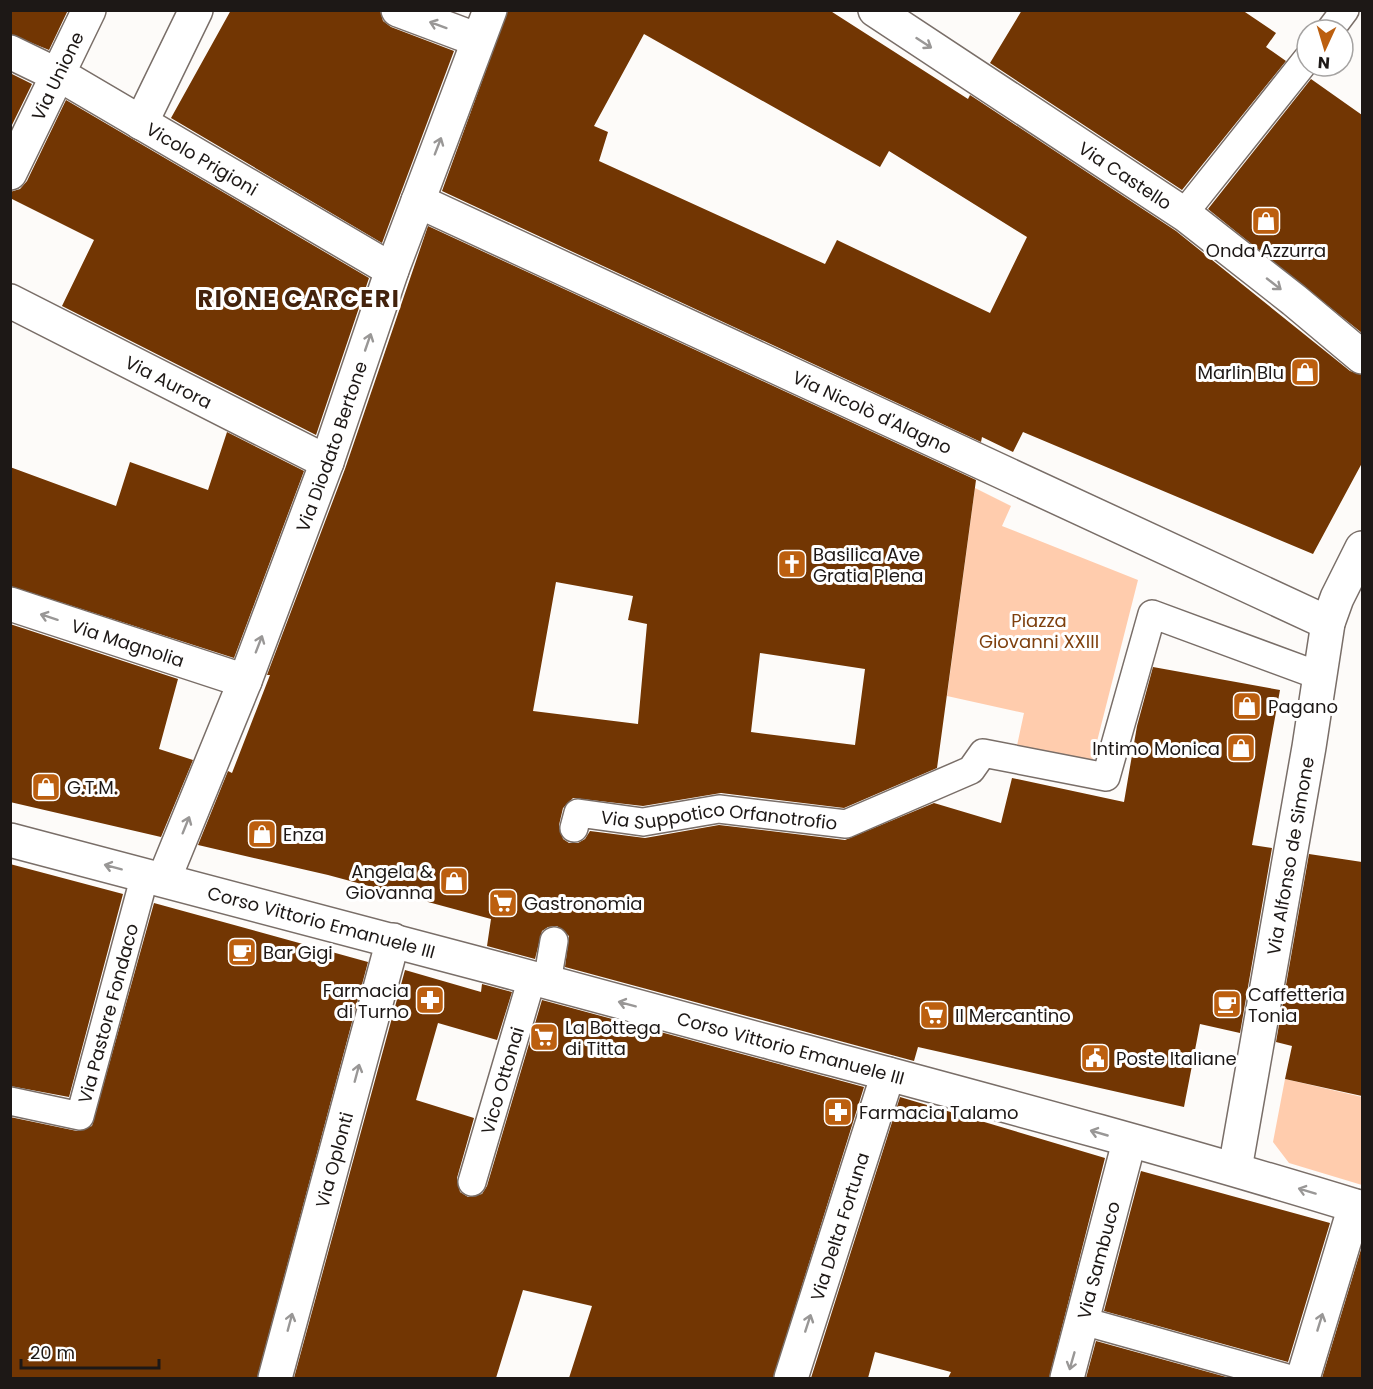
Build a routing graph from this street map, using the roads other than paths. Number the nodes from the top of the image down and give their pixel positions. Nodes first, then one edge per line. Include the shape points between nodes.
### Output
1 (89, 10) edge
2 (196, 10) edge
3 (398, 10) edge
4 (490, 10) edge
5 (875, 10) edge
6 (478, 40) junction
7 (10, 52) edge
8 (56, 74) junction
9 (1295, 74) edge
10 (141, 123) junction
11 (10, 172) edge
12 (417, 201) junction
13 (1187, 216) junction
14 (392, 270) junction
15 (10, 301) edge
16 (1362, 357) edge
17 (327, 462) junction
18 (1362, 548) edge
19 (10, 604) edge
20 (1328, 623) junction
21 (1320, 676) junction
22 (245, 681) junction
23 (574, 828) dead end
24 (10, 840) edge
25 (154, 877) junction
26 (393, 940) junction
27 (554, 941) dead end
28 (539, 980) junction
29 (888, 1074) junction
30 (10, 1101) edge
31 (1130, 1142) junction
32 (1235, 1169) junction
33 (472, 1182) dead end
34 (1359, 1207) edge
35 (1083, 1321) junction
36 (275, 1378) edge
37 (790, 1378) edge
38 (1067, 1378) edge
39 (1287, 1378) edge
40 (1303, 1378) edge

1 - 8 street, Via Unione
2 - 10 street
6 -> 3 street
4 - 6 street, Via Diodato Bertone
5 -> 13 street, Via Castello
12 -> 6 street, Via Diodato Bertone
7 - 8 street, Vicolo Prigioni
8 - 10 street, Vicolo Prigioni
8 - 11 street, Via Unione
9 - 13 lane via 1193,202
10 - 14 street, Vicolo Prigioni
12 - 14 street, Via Diodato Bertone
12 - 20 street, Via Nicolò d'Alagno
13 -> 16 street, Via Castello
17 -> 14 street, Via Diodato Bertone
15 - 17 street, Via Aurora
22 -> 17 street, Via Diodato Bertone
18 - 20 street, Via Alfonso de Simone
22 -> 19 street, Via Magnolia
20 - 21 street, Via Alfonso de Simone
21 - 23 lane, Via Suppotico Orfanotrofio via 1152,614 1106,777 983,753 971,770 846,824 719,808 643,822 578,813
21 - 32 street, Via Alfonso de Simone
25 -> 22 street, Via Diodato Bertone
25 -> 24 street, Corso Vittorio Emanuele III
25 - 26 street, Corso Vittorio Emanuele III
25 - 30 lane, Via Pastore Fondaco via 80,1116
26 - 28 street, Corso Vittorio Emanuele III
36 -> 26 street, Via Oplonti
27 - 28 lane
29 -> 28 street, Corso Vittorio Emanuele III
28 - 33 lane, Vico Ottonai
31 -> 29 street, Corso Vittorio Emanuele III
37 -> 29 street, Via Delta Fortuna
31 - 32 street, Corso Vittorio Emanuele III
31 - 35 street, Via Sambuco
34 -> 32 street, Corso Vittorio Emanuele III
40 -> 34 street
35 -> 38 street, Via Sambuco
35 - 39 lane

